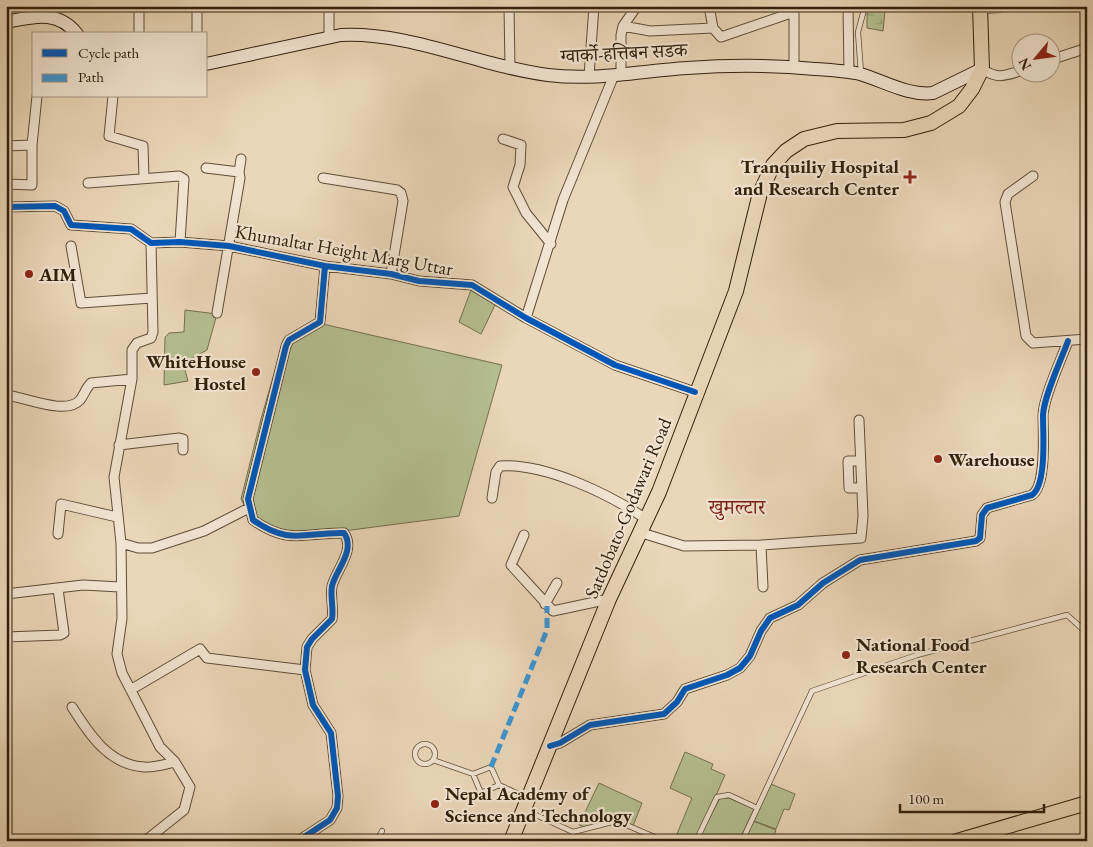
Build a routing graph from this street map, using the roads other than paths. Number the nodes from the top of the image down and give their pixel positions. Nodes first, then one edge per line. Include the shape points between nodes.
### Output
1 (139, 6) edge
2 (197, 6) edge
3 (329, 6) edge
4 (510, 6) edge
5 (594, 6) edge
6 (637, 6) edge
7 (709, 6) edge
8 (848, 6) edge
9 (866, 6) edge
10 (1007, 6) edge
11 (980, 8) edge
12 (794, 9) edge
13 (47, 11) edge
14 (6, 22) edge
15 (623, 26) junction
16 (713, 28) junction
17 (74, 32) edge
18 (139, 32) edge
19 (197, 32) edge
20 (329, 38) junction
21 (1087, 48) edge
22 (1060, 57) edge
23 (208, 64) edge
24 (794, 67) junction
25 (510, 68) junction
26 (982, 69) junction
27 (855, 73) junction
28 (1010, 74) edge
29 (618, 75) junction
30 (589, 76) junction
31 (38, 98) edge
32 (113, 98) edge
33 (503, 139) dead end
34 (32, 145) junction
35 (6, 146) edge
36 (241, 159) dead end
37 (206, 168) dead end
38 (239, 172) junction
39 (1033, 176) dead end
40 (144, 178) junction
41 (324, 178) dead end
42 (88, 183) dead end
43 (6, 184) edge
44 (6, 207) edge
45 (180, 242) junction
46 (151, 244) junction
47 (551, 244) junction
48 (71, 246) dead end
49 (229, 246) junction
50 (325, 266) junction
51 (391, 274) junction
52 (152, 298) junction
53 (217, 314) dead end
54 (526, 318) junction
55 (1087, 339) edge
56 (1068, 341) junction
57 (132, 379) junction
58 (695, 392) junction
59 (6, 395) edge
60 (859, 420) dead end
61 (119, 445) junction
62 (183, 450) dead end
63 (492, 498) dead end
64 (249, 508) junction
65 (117, 516) junction
66 (646, 519) junction
67 (642, 533) junction
68 (58, 534) dead end
69 (524, 536) dead end
70 (121, 543) junction
71 (761, 546) junction
72 (557, 583) dead end
73 (120, 587) junction
74 (763, 587) dead end
75 (58, 589) junction
76 (6, 594) edge
77 (609, 599) junction
78 (545, 604) junction
79 (1087, 632) edge
80 (6, 637) edge
81 (305, 670) junction
82 (132, 689) junction
83 (72, 707) dead end
84 (550, 746) junction
85 (433, 760) junction
86 (175, 762) junction
87 (473, 774) junction
88 (499, 785) junction
89 (1087, 803) edge
90 (526, 804) junction
91 (757, 808) junction
92 (382, 831) dead end
93 (573, 832) junction
94 (145, 841) edge
95 (298, 841) edge
96 (377, 841) edge
97 (511, 841) edge
98 (570, 841) edge
99 (664, 841) edge
100 (696, 841) edge
101 (742, 841) edge
102 (957, 841) edge

1 - 18 street
2 - 19 street
3 - 20 street
4 - 25 street
5 - 30 street
6 - 15 street
7 - 16 street
8 - 27 street
9 - 27 lane via 858,32
10 - 11 lane via 1000,10
11 - 26 main road, Satdobato-Godawari Road
12 - 16 street via 727,36 721,37
12 - 24 street
13 - 14 main road
13 - 17 main road
15 - 16 street via 650,31
15 - 29 street
20 - 23 main road, ग्वार्को-हत्तिबन सडक
20 - 25 main road, ग्वार्को-हत्तिबन सडक via 360,34 382,36 440,47
21 - 22 street
24 - 27 main road, ग्वार्को-हत्तिबन सडक
24 - 29 main road, ग्वार्को-हत्तिबन सडक via 688,68
25 - 30 main road, ग्वार्को-हत्तिबन सडक via 549,75
26 - 27 main road, ग्वार्को-हत्तिबन सडक via 926,94
26 - 28 street via 991,75
26 - 58 main road, Satdobato-Godawari Road via 959,106 931,123 904,130 837,131 804,139 773,165 760,193 736,291
29 - 30 main road, ग्वार्को-हत्तिबन सडक
29 - 47 street via 564,200
31 - 34 street
32 - 40 street via 109,136 143,146
33 - 47 street via 521,145 520,165 513,187 526,213
34 - 35 street
34 - 43 street via 32,185
36 - 38 street
37 - 38 street
38 - 49 street
39 - 56 street via 1008,194 1005,202 1026,336 1033,343
40 - 42 street
40 - 45 street via 179,176 184,179
41 - 51 street via 401,193 403,201
44 - 46 street via 55,206 64,211 71,225 131,229
45 - 46 street, Khumaltar Height Marg Uttar
45 - 49 street, Khumaltar Height Marg Uttar
46 - 52 street
47 - 54 street
48 - 52 street via 81,303
49 - 50 street, Khumaltar Height Marg Uttar
49 - 53 street
50 - 51 street, Khumaltar Height Marg Uttar
50 - 64 street via 320,322 289,340 286,346 248,499
51 - 54 street, Khumaltar Height Marg Uttar via 419,281 472,285
52 - 57 street via 154,332 151,338 137,343 132,350
54 - 58 street, Khumaltar Height Marg Uttar via 615,365
55 - 56 street
56 - 84 street via 1044,410 1042,468 1037,490 1032,495 987,508 982,515 980,538 860,560 798,605 770,618 750,656 734,672 685,689 664,714 590,725
57 - 59 street via 91,383 80,401 71,405 60,406
57 - 61 street
58 - 66 main road, Satdobato-Godawari Road
60 - 71 street via 860,460 848,461 849,488 861,488 864,524 861,538
61 - 62 street via 178,438 183,439
61 - 65 street via 114,477
63 - 66 street via 496,472 500,466 505,466 578,482 598,490
64 - 70 street via 204,531 152,548
64 - 81 street via 253,520 262,526 294,538 336,532 346,536 348,545 332,587 332,619 307,647
65 - 68 street via 61,504
65 - 70 street
66 - 67 main road, Satdobato-Godawari Road
67 - 71 street via 684,546
67 - 77 main road, Satdobato-Godawari Road
69 - 78 street via 511,565
70 - 73 street
71 - 74 street
72 - 78 street
73 - 75 street via 83,585
73 - 82 street via 122,618 117,654 122,673
75 - 76 street
75 - 80 street via 64,633
77 - 78 street via 561,611 553,611
77 - 84 main road, Satdobato-Godawari Road
79 - 91 lane via 1067,615 917,655 812,691
81 - 82 street via 207,658 200,649
81 - 95 street via 313,705 331,733 338,796 334,816
82 - 86 street via 160,747
83 - 86 street via 88,732 109,755 144,767
84 - 90 main road, Satdobato-Godawari Road
85 - 85 lane via 428,763 418,761 416,749 424,744 430,745 435,753
85 - 87 lane
86 - 94 street via 190,788 184,810
87 - 88 lane via 491,767
87 - 88 lane via 480,793
88 - 90 lane
89 - 102 main road
90 - 93 lane
90 - 97 main road, Satdobato-Godawari Road
91 - 100 lane via 729,796 717,797
91 - 101 lane
92 - 96 lane
93 - 98 lane
93 - 99 lane via 612,822

